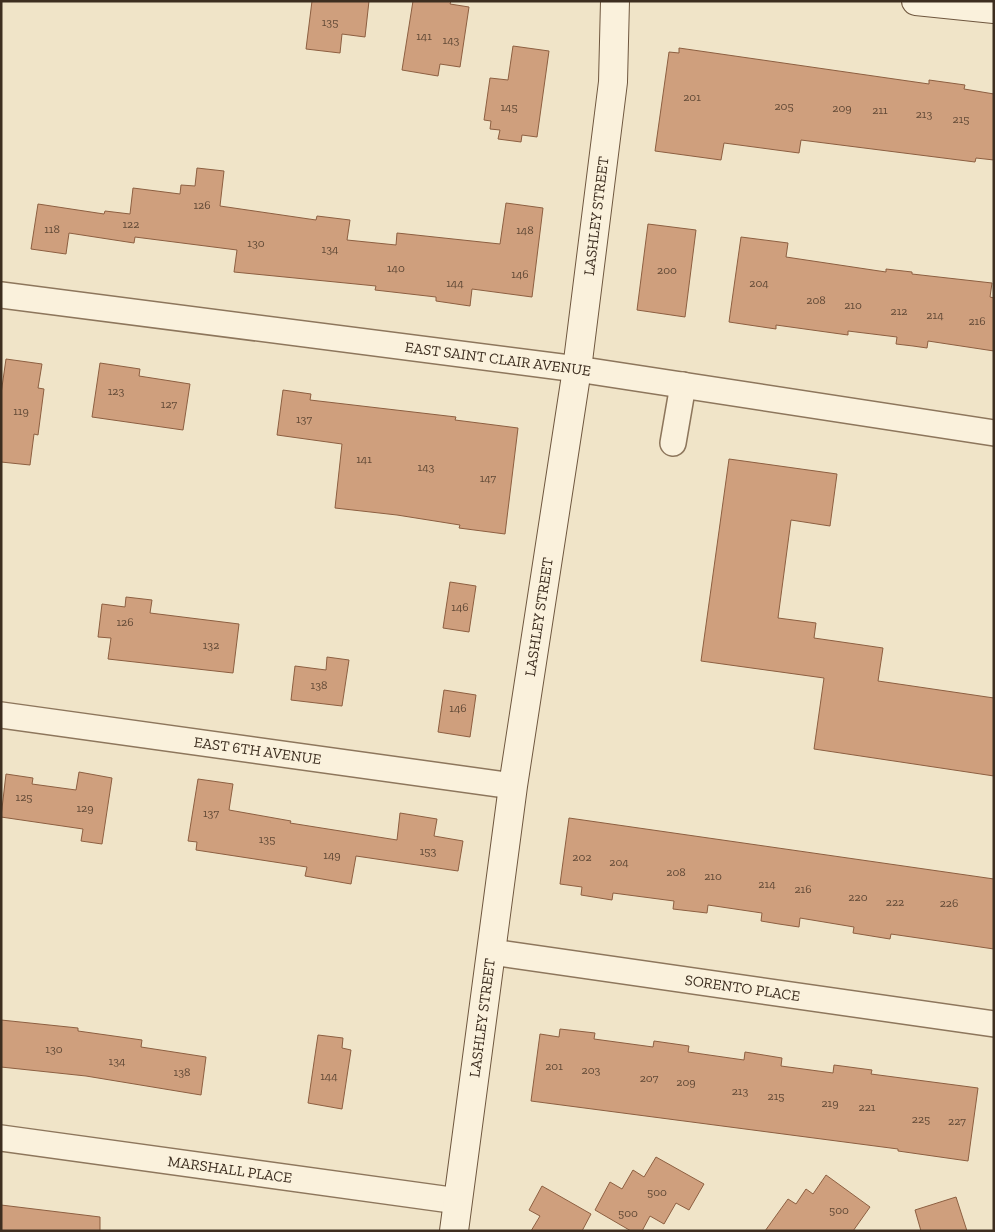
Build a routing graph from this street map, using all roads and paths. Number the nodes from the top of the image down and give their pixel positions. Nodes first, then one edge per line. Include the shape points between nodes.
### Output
1 (615, 1) edge
2 (916, 1) edge
3 (994, 9) edge
4 (1, 295) edge
5 (577, 369) junction
6 (683, 385) junction
7 (994, 433) edge
8 (673, 443) dead end
9 (1, 714) edge
10 (513, 786) junction
11 (492, 952) junction
12 (994, 1024) edge
13 (1, 1138) edge
14 (458, 1201) junction
15 (454, 1231) edge

1 - 5 main road, LASHLEY STREET via 613,82
2 - 3 main road
4 - 5 street, EAST SAINT CLAIR AVENUE
5 - 6 street, EAST SAINT CLAIR AVENUE
5 - 10 main road, LASHLEY STREET
6 - 7 street, EAST SAINT CLAIR AVENUE
6 - 8 street
9 - 10 street, EAST 6TH AVENUE
10 - 11 main road, LASHLEY STREET
11 - 12 street, SORENTO PLACE
11 - 14 main road, LASHLEY STREET
13 - 14 street, MARSHALL PLACE
14 - 15 main road, LASHLEY STREET

